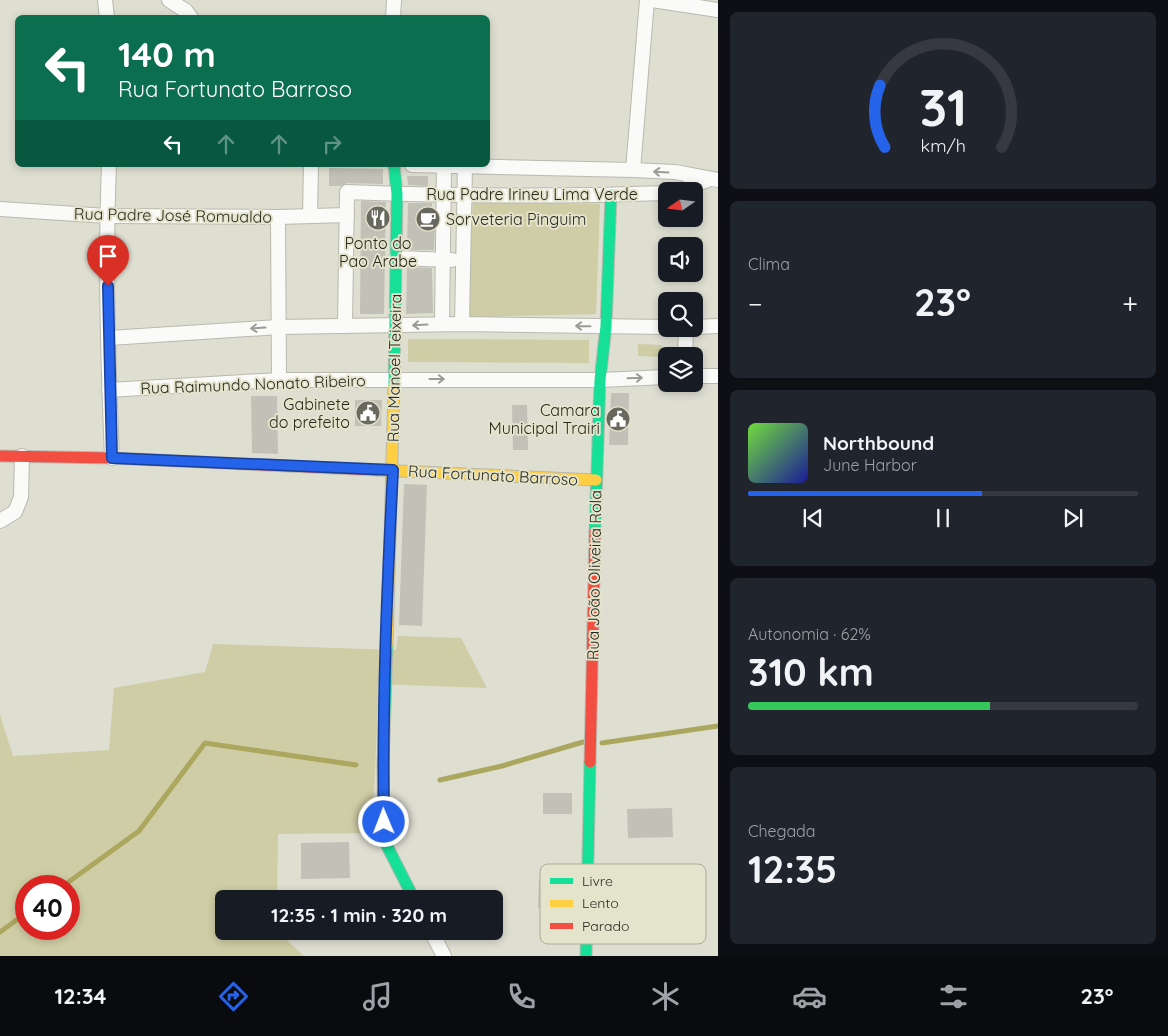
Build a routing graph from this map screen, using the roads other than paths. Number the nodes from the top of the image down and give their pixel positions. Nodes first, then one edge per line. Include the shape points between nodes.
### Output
1 (106, 0) edge
2 (169, 0) edge
3 (394, 0) edge
4 (647, 0) edge
5 (652, 0) edge
6 (718, 10) edge
7 (107, 15) edge
8 (189, 15) edge
9 (393, 15) edge
10 (109, 167) edge
11 (311, 167) edge
12 (394, 167) edge
13 (444, 167) edge
14 (465, 167) edge
15 (490, 167) edge
16 (633, 170) junction
17 (713, 180) edge
18 (658, 193) edge
19 (397, 194) junction
20 (464, 194) junction
21 (444, 195) junction
22 (611, 195) junction
23 (0, 209) edge
24 (310, 215) junction
25 (346, 215) junction
26 (107, 216) junction
27 (278, 217) junction
28 (396, 258) junction
29 (444, 260) junction
30 (463, 260) junction
31 (442, 324) junction
32 (462, 324) junction
33 (345, 326) junction
34 (394, 326) junction
35 (606, 326) junction
36 (718, 326) edge
37 (280, 327) junction
38 (658, 327) edge
39 (703, 327) edge
40 (109, 338) junction
41 (703, 376) edge
42 (718, 376) edge
43 (658, 377) edge
44 (394, 379) junction
45 (279, 380) junction
46 (600, 380) junction
47 (109, 390) junction
48 (0, 456) edge
49 (22, 456) junction
50 (112, 458) junction
51 (393, 470) junction
52 (596, 480) junction
53 (0, 520) edge
54 (588, 864) edge
55 (409, 890) edge
56 (436, 940) edge
57 (444, 956) edge

1 - 7 street
2 - 8 street
3 - 9 street
4 - 16 street
5 - 6 street
10 - 26 street
11 - 24 street
12 - 19 street, Rua Manoel Teixeira
13 - 21 street
14 - 20 street
15 - 16 street, Rua Padre Irineu Lima Verde
17 -> 16 street, Rua Padre Irineu Lima Verde via 675,172
18 - 22 street, Rua Padre Irineu Lima Verde
19 - 21 street, Rua Padre Irineu Lima Verde
19 - 25 street, Rua Padre Irineu Lima Verde via 347,192
19 - 28 street, Rua Manoel Teixeira
20 - 21 street, Rua Padre Irineu Lima Verde
20 - 22 street, Rua Padre Irineu Lima Verde
20 - 30 street
21 - 29 street
22 - 35 street, Rua João Oliveira Rola
23 - 26 street, Rua Padre José Romualdo
24 - 25 street, Rua Padre José Romualdo
24 - 27 street, Rua Padre José Romualdo
25 - 33 street
26 - 27 street, Rua Padre José Romualdo
26 - 40 street
27 - 37 street
28 - 29 street
28 - 34 street, Rua Manoel Teixeira
29 - 30 street
29 - 31 street
30 - 32 street
31 - 32 street
31 -> 34 street
35 -> 32 street
33 - 34 street
33 - 37 street
34 - 44 street, Rua Manoel Teixeira
35 - 38 street
35 - 46 street, Rua João Oliveira Rola
36 - 39 street
37 -> 40 street
37 - 45 street
40 - 47 street
41 - 42 street
46 -> 43 street, Rua Raimundo Nonato Ribeiro
44 - 45 street, Rua Raimundo Nonato Ribeiro
44 -> 46 street, Rua Raimundo Nonato Ribeiro
44 - 51 street, Rua Manoel Teixeira
45 - 47 street, Rua Raimundo Nonato Ribeiro
46 - 52 street, Rua João Oliveira Rola
47 - 50 street
48 - 49 street, Rua Fortunato Barroso
49 - 50 street, Rua Fortunato Barroso
49 - 53 street via 21,497 15,512
50 - 51 street, Rua Fortunato Barroso
51 - 52 street, Rua Fortunato Barroso
51 - 55 street, Rua Manoel Teixeira via 383,766 384,840
52 - 54 street, Rua João Oliveira Rola
56 - 57 street

